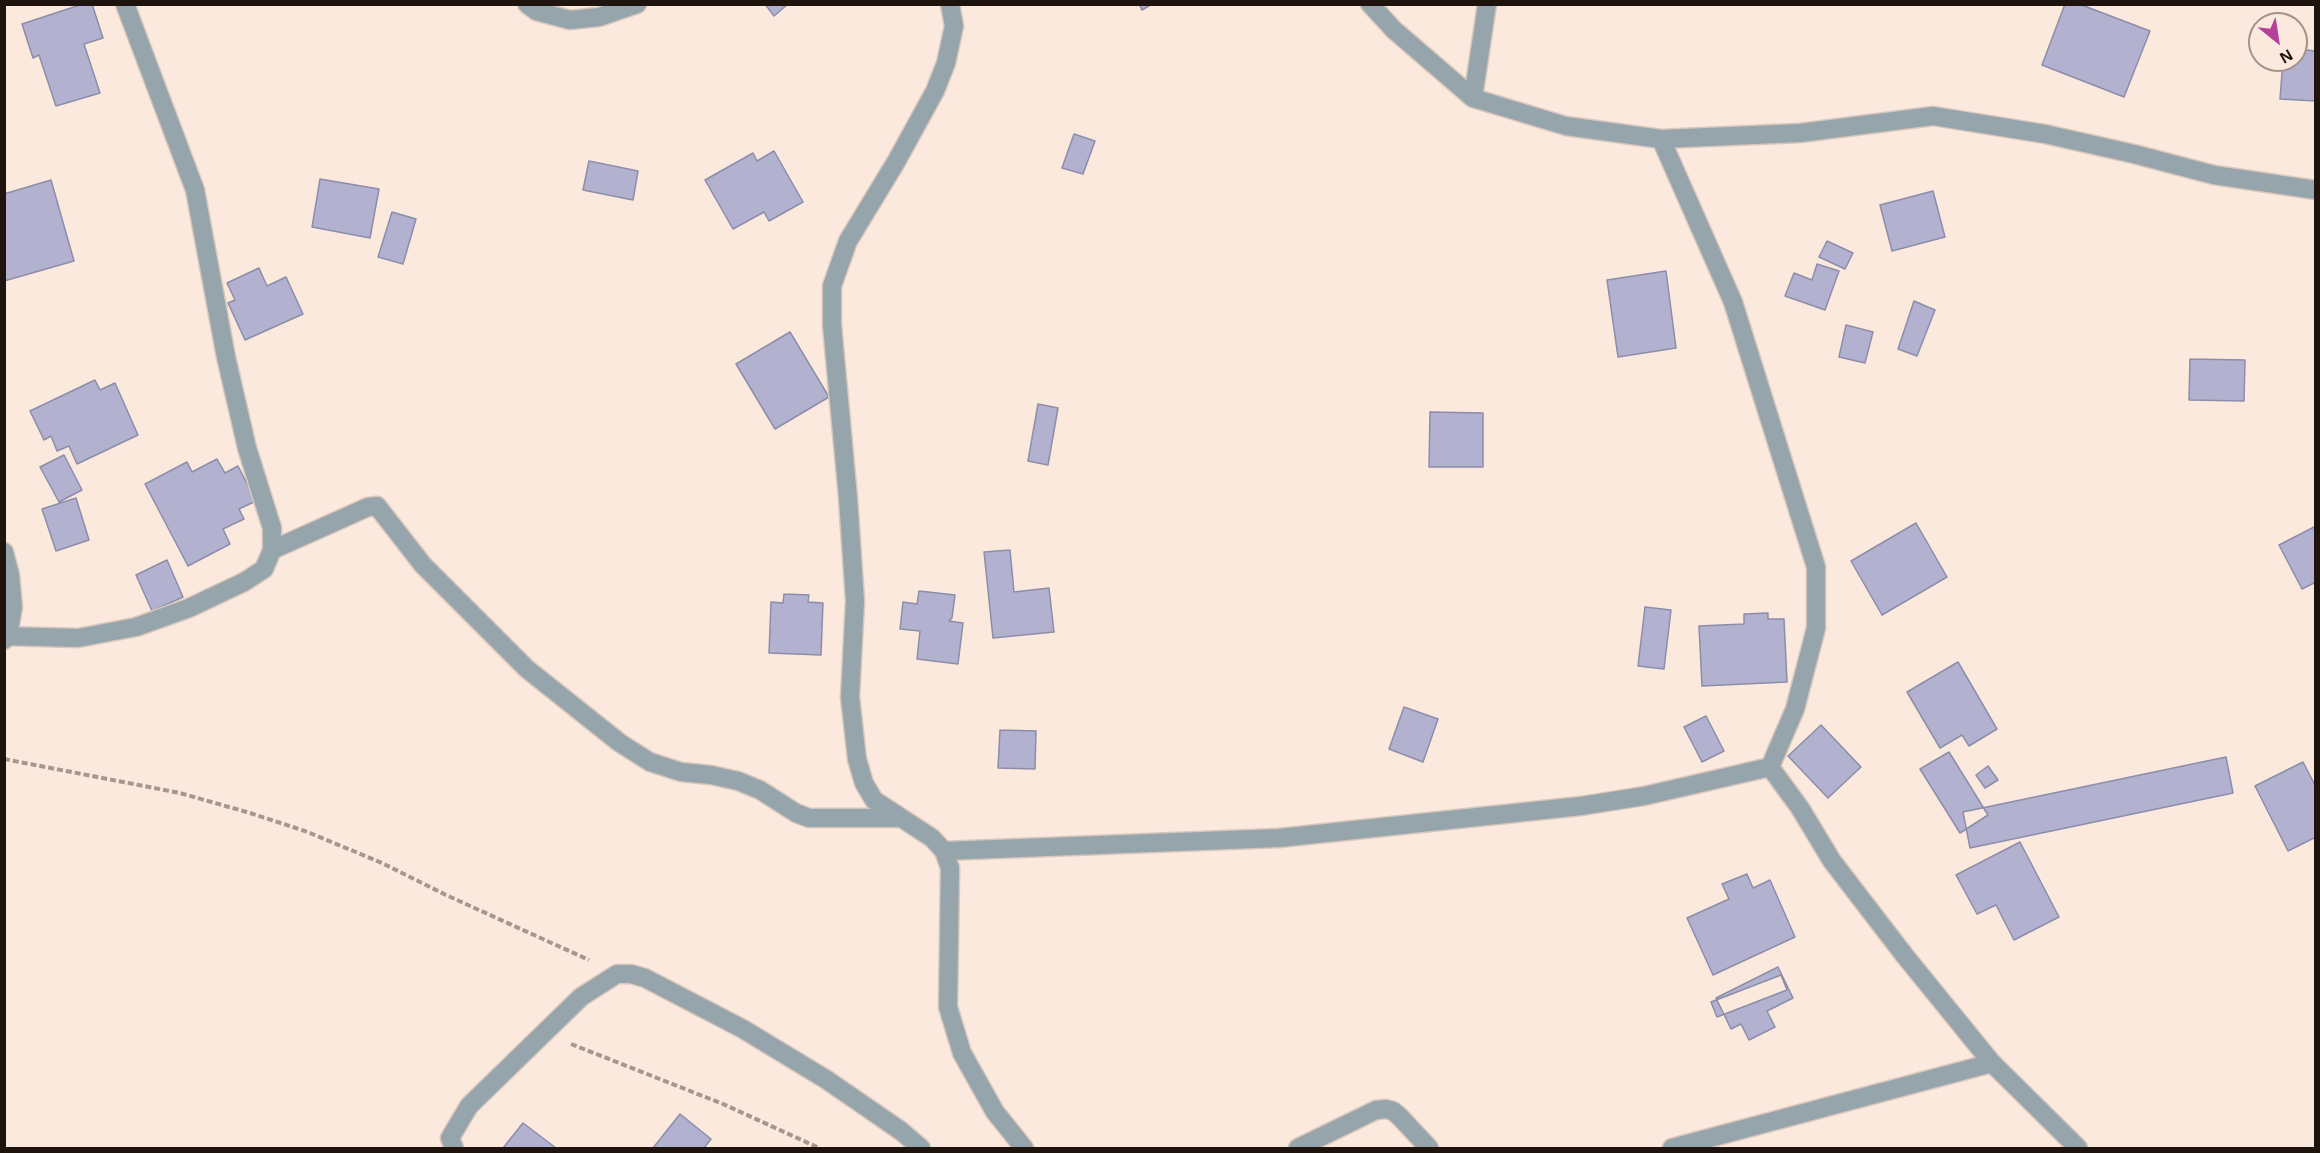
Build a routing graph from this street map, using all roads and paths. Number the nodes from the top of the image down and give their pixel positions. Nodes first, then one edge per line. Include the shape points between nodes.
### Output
1 (125, 4) edge
2 (527, 4) edge
3 (637, 4) edge
4 (951, 4) edge
5 (1370, 4) edge
6 (1487, 4) edge
7 (1473, 98) junction
8 (1661, 139) junction
9 (2316, 190) edge
10 (272, 550) junction
11 (4, 552) edge
12 (6, 637) edge
13 (4, 759) edge
14 (1770, 767) junction
15 (900, 819) junction
16 (944, 851) junction
17 (617, 974) junction
18 (545, 1034) junction
19 (1992, 1063) junction
20 (448, 1145) edge
21 (819, 1149) edge
22 (921, 1149) edge
23 (1024, 1149) edge
24 (1298, 1149) edge
25 (1429, 1149) edge
26 (1672, 1149) edge
27 (2078, 1149) edge

1 - 10 street via 195,190 231,380 272,528
2 - 3 street via 536,12 570,20 598,17
4 - 15 street via 954,26 935,91 848,241 832,286 855,601 850,697 856,749 864,783 874,800
5 - 7 street via 1394,30
6 - 7 street
7 - 8 street via 1566,126
8 - 9 street via 1800,133 1933,116 2045,134 2214,175
8 - 14 street via 1733,302 1816,567 1816,628 1795,709
10 - 12 street via 264,569 243,582 189,608 136,627 78,638
10 - 15 street via 377,506 423,565 527,669 650,762 681,772 738,781 809,818
11 - 12 street via 13,607
13 - 17 path via 180,793 305,831 382,862
14 - 16 street via 1581,806 1279,838
14 - 19 street via 1832,861
15 - 16 street via 932,838
16 - 23 street via 950,868 948,1007 962,1053 995,1112
17 - 18 street via 581,997
17 - 22 street via 645,978 743,1029 836,1086
18 - 20 street via 469,1106
18 - 21 path via 723,1104
19 - 26 street
19 - 27 street
24 - 25 street via 1376,1110 1386,1109 1394,1111

